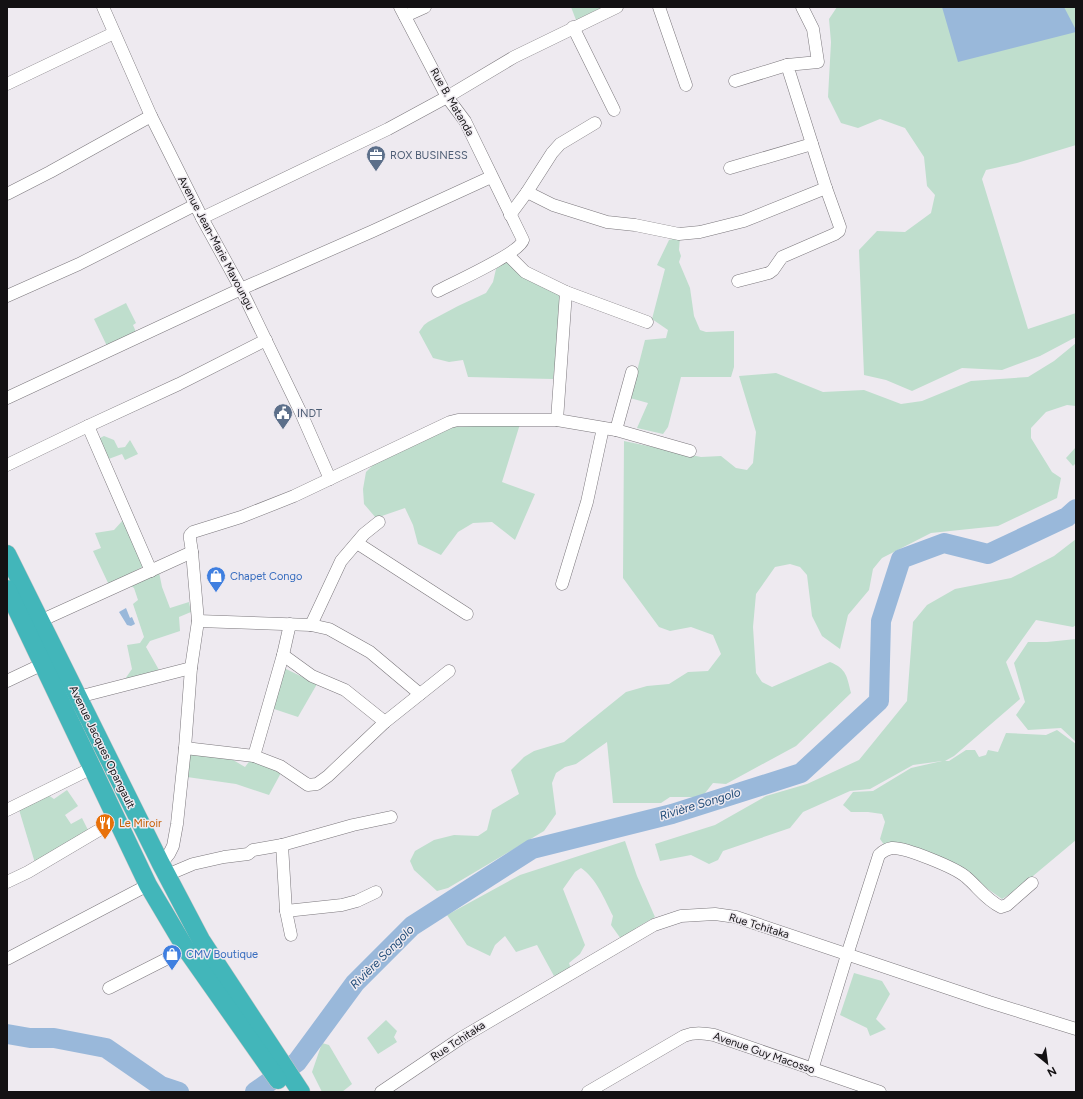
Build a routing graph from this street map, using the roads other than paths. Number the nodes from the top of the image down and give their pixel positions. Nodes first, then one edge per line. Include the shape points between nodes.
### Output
1 (103, 7) edge
2 (425, 7) edge
3 (617, 7) edge
4 (660, 7) edge
5 (802, 7) edge
6 (403, 12) edge
7 (573, 27) junction
8 (114, 33) junction
9 (787, 65) junction
10 (735, 81) dead end
11 (7, 84) edge
12 (686, 85) dead end
13 (447, 97) junction
14 (614, 110) dead end
15 (151, 116) junction
16 (596, 124) dead end
17 (812, 144) junction
18 (730, 168) dead end
19 (491, 176) junction
20 (826, 188) junction
21 (527, 192) junction
22 (7, 194) edge
23 (195, 205) junction
24 (510, 215) junction
25 (202, 218) junction
26 (508, 255) junction
27 (738, 282) dead end
28 (241, 289) junction
29 (438, 291) dead end
30 (566, 292) junction
31 (7, 296) edge
32 (647, 322) dead end
33 (266, 340) junction
34 (632, 372) dead end
35 (7, 398) edge
36 (557, 420) junction
37 (88, 426) junction
38 (603, 428) junction
39 (616, 430) junction
40 (690, 451) dead end
41 (7, 465) edge
42 (330, 479) junction
43 (379, 522) dead end
44 (357, 542) junction
45 (192, 552) junction
46 (7, 554) edge
47 (151, 572) junction
48 (562, 584) dead end
49 (7, 589) edge
50 (466, 614) dead end
51 (40, 621) junction
52 (198, 621) junction
53 (290, 624) junction
54 (311, 625) junction
55 (283, 655) junction
56 (42, 664) junction
57 (191, 668) junction
58 (449, 671) dead end
59 (7, 681) edge
60 (420, 694) junction
61 (78, 697) junction
62 (385, 722) junction
63 (185, 748) junction
64 (254, 756) junction
65 (92, 768) junction
66 (7, 810) edge
67 (391, 817) dead end
68 (116, 820) junction
69 (282, 845) junction
70 (164, 869) junction
71 (7, 882) edge
72 (1032, 883) dead end
73 (148, 885) junction
74 (376, 892) dead end
75 (286, 911) junction
76 (291, 935) dead end
77 (186, 949) junction
78 (847, 954) junction
79 (7, 959) edge
80 (109, 988) dead end
81 (1076, 1029) edge
82 (274, 1062) junction
83 (812, 1070) junction
84 (296, 1091) edge
85 (381, 1092) edge
86 (588, 1092) edge
87 (880, 1092) edge

1 - 8 street, Avenue Jean-Marie Mavoungu
2 - 6 street
3 - 7 street
4 - 12 street
5 - 9 street via 813,29 818,62
6 - 13 street, Rue B. Matanda
7 - 13 street via 514,57
7 - 14 street
8 - 11 street
8 - 15 street, Avenue Jean-Marie Mavoungu
9 - 10 street
9 - 17 street
13 - 19 street, Rue B. Matanda via 464,121
13 - 25 street via 388,129
15 - 22 street
15 - 23 street, Avenue Jean-Marie Mavoungu
16 - 21 street via 560,144
17 - 18 street
17 - 20 street
19 - 24 street, Rue B. Matanda
19 - 28 street
20 - 21 street via 744,221 700,232 679,234 607,222 553,205
20 - 27 street via 840,227 839,231 782,258 769,273
21 - 24 street
23 - 25 street, Avenue Jean-Marie Mavoungu
23 - 31 street via 79,264
24 - 26 street, Rue B. Matanda via 523,240 522,244
25 - 28 street, Avenue Jean-Marie Mavoungu
26 - 29 street
26 - 30 street via 525,272
28 - 33 street, Avenue Jean-Marie Mavoungu
28 - 35 street
30 - 32 street
30 - 36 street
33 - 37 street
33 - 42 street, Avenue Jean-Marie Mavoungu
34 - 39 street
36 - 38 street
36 - 42 street via 450,422
37 - 41 street
37 - 47 street
38 - 39 street
38 - 48 street via 587,502
39 - 40 street
42 - 45 street via 294,496 193,532 190,535
43 - 44 street
44 - 50 street
44 - 54 street via 341,561
45 - 47 street
45 - 52 street
46 - 51 highway, Avenue Jacques Opangault
47 - 51 street
49 - 56 highway, Avenue Jacques Opangault
51 - 61 highway, Avenue Jacques Opangault
52 - 53 street
52 - 57 street
53 - 54 street
53 - 55 street
54 - 60 street via 329,629 363,648
55 - 62 street via 312,676 345,690
55 - 64 street
56 - 59 street
56 - 65 highway, Avenue Jacques Opangault
57 - 61 street
57 - 63 street
58 - 60 street
60 - 62 street
61 - 70 highway, Avenue Jacques Opangault
62 - 64 street via 339,767 317,784 308,785 284,769
63 - 64 street
63 - 70 street via 173,846
65 - 66 street
65 - 68 highway, Avenue Jacques Opangault
67 - 69 street
68 - 71 street
68 - 73 highway, Avenue Jacques Opangault
69 - 70 street via 253,850 248,854
69 - 75 street
70 - 82 highway, Avenue Jacques Opangault via 201,940
72 - 78 street via 1007,905 1001,907 953,868 913,853 893,848 885,850 879,855
73 - 77 highway, Avenue Jacques Opangault
73 - 79 street
74 - 75 street via 342,905
75 - 76 street
77 - 80 street
77 - 82 highway, Avenue Jacques Opangault
78 - 81 street, Rue Tchitaka
78 - 83 street
78 - 85 street, Rue Tchitaka via 736,917 715,914 681,916 654,925 617,946 461,1038
82 - 84 highway
83 - 86 street, Avenue Guy Macosso via 714,1035 692,1033
83 - 87 street, Avenue Guy Macosso

